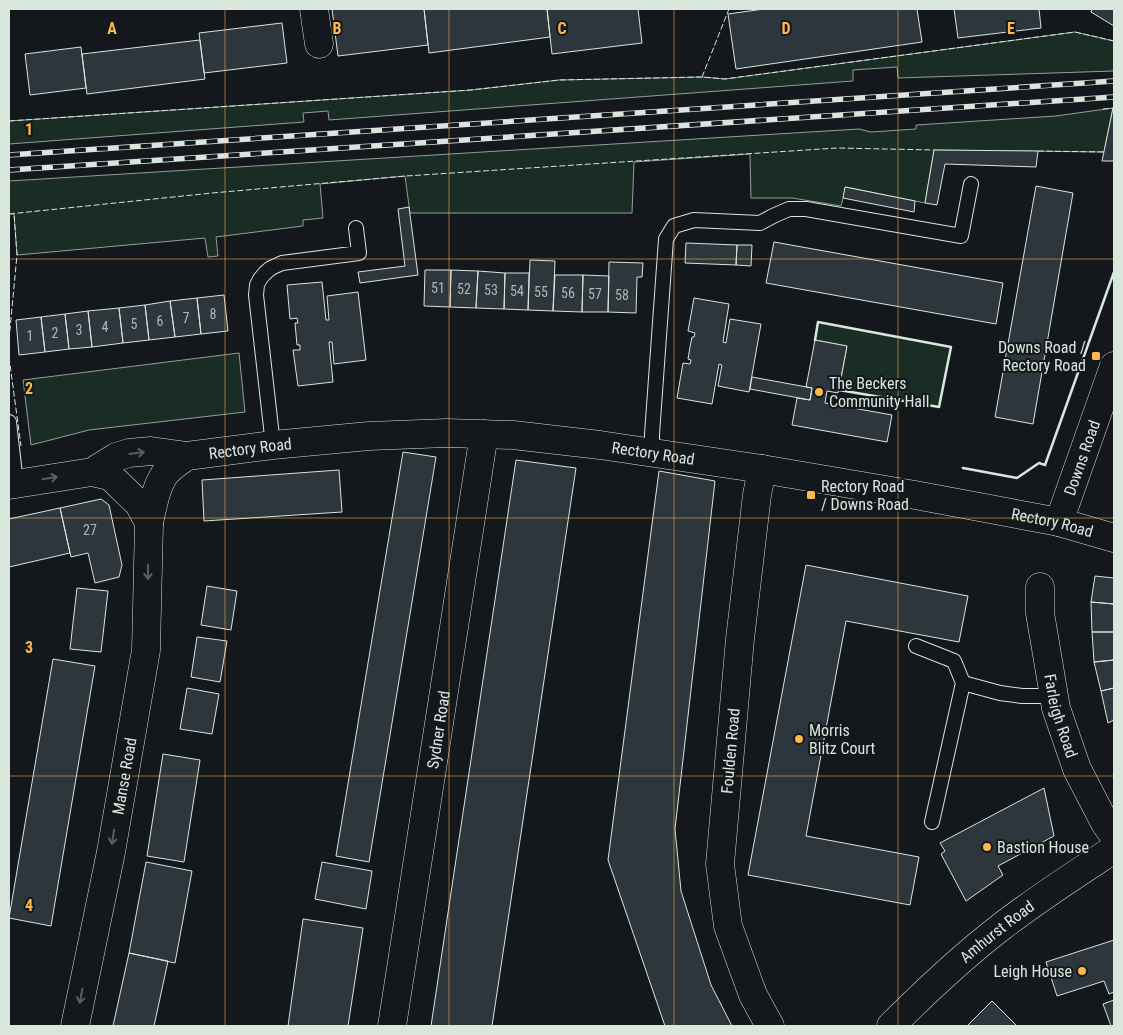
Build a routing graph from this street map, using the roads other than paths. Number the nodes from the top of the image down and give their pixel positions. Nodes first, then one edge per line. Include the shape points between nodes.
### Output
1 (314, 9) edge
2 (319, 44) dead end
3 (971, 184) dead end
4 (356, 228) dead end
5 (1114, 366) edge
6 (9, 422) edge
7 (484, 434) junction
8 (273, 445) junction
9 (652, 452) junction
10 (187, 456) junction
11 (762, 469) junction
12 (92, 472) junction
13 (12, 484) edge
14 (1060, 522) junction
15 (149, 523) junction
16 (1114, 538) edge
17 (1040, 587) dead end
18 (916, 646) dead end
19 (964, 683) junction
20 (1054, 696) junction
21 (932, 822) dead end
22 (1114, 836) edge
23 (1114, 849) edge
24 (75, 1026) edge
25 (392, 1026) edge
26 (770, 1026) edge
27 (891, 1026) edge

1 - 2 main road
3 - 9 lane via 961,236 806,209 789,210 760,223 694,220 674,226 666,239
4 - 8 lane via 359,253 282,263 265,273 257,285
5 - 14 main road, Downs Road
6 - 13 lane
7 - 8 main road, Rectory Road via 369,436
7 - 9 main road, Rectory Road
7 - 25 main road, Sydner Road
8 - 10 main road, Rectory Road
9 - 11 main road, Rectory Road
12 -> 10 main road, Rectory Road via 116,457 129,454 151,451
10 - 15 main road, Rectory Road via 163,477
11 - 14 main road, Rectory Road
11 - 26 main road, Foulden Road via 740,640 720,864 728,926 753,995
13 -> 12 main road, Rectory Road
12 - 15 main road, Rectory Road via 110,476 139,504
14 - 16 main road, Rectory Road
15 -> 24 main road, Manse Road via 146,650 112,846
17 - 20 main road, Farleigh Road via 1040,614
18 - 19 lane via 954,661
19 - 20 lane via 1000,693
19 - 21 lane
20 - 22 main road, Farleigh Road via 1077,769
23 - 27 main road, Amhurst Road via 1002,926 961,959

